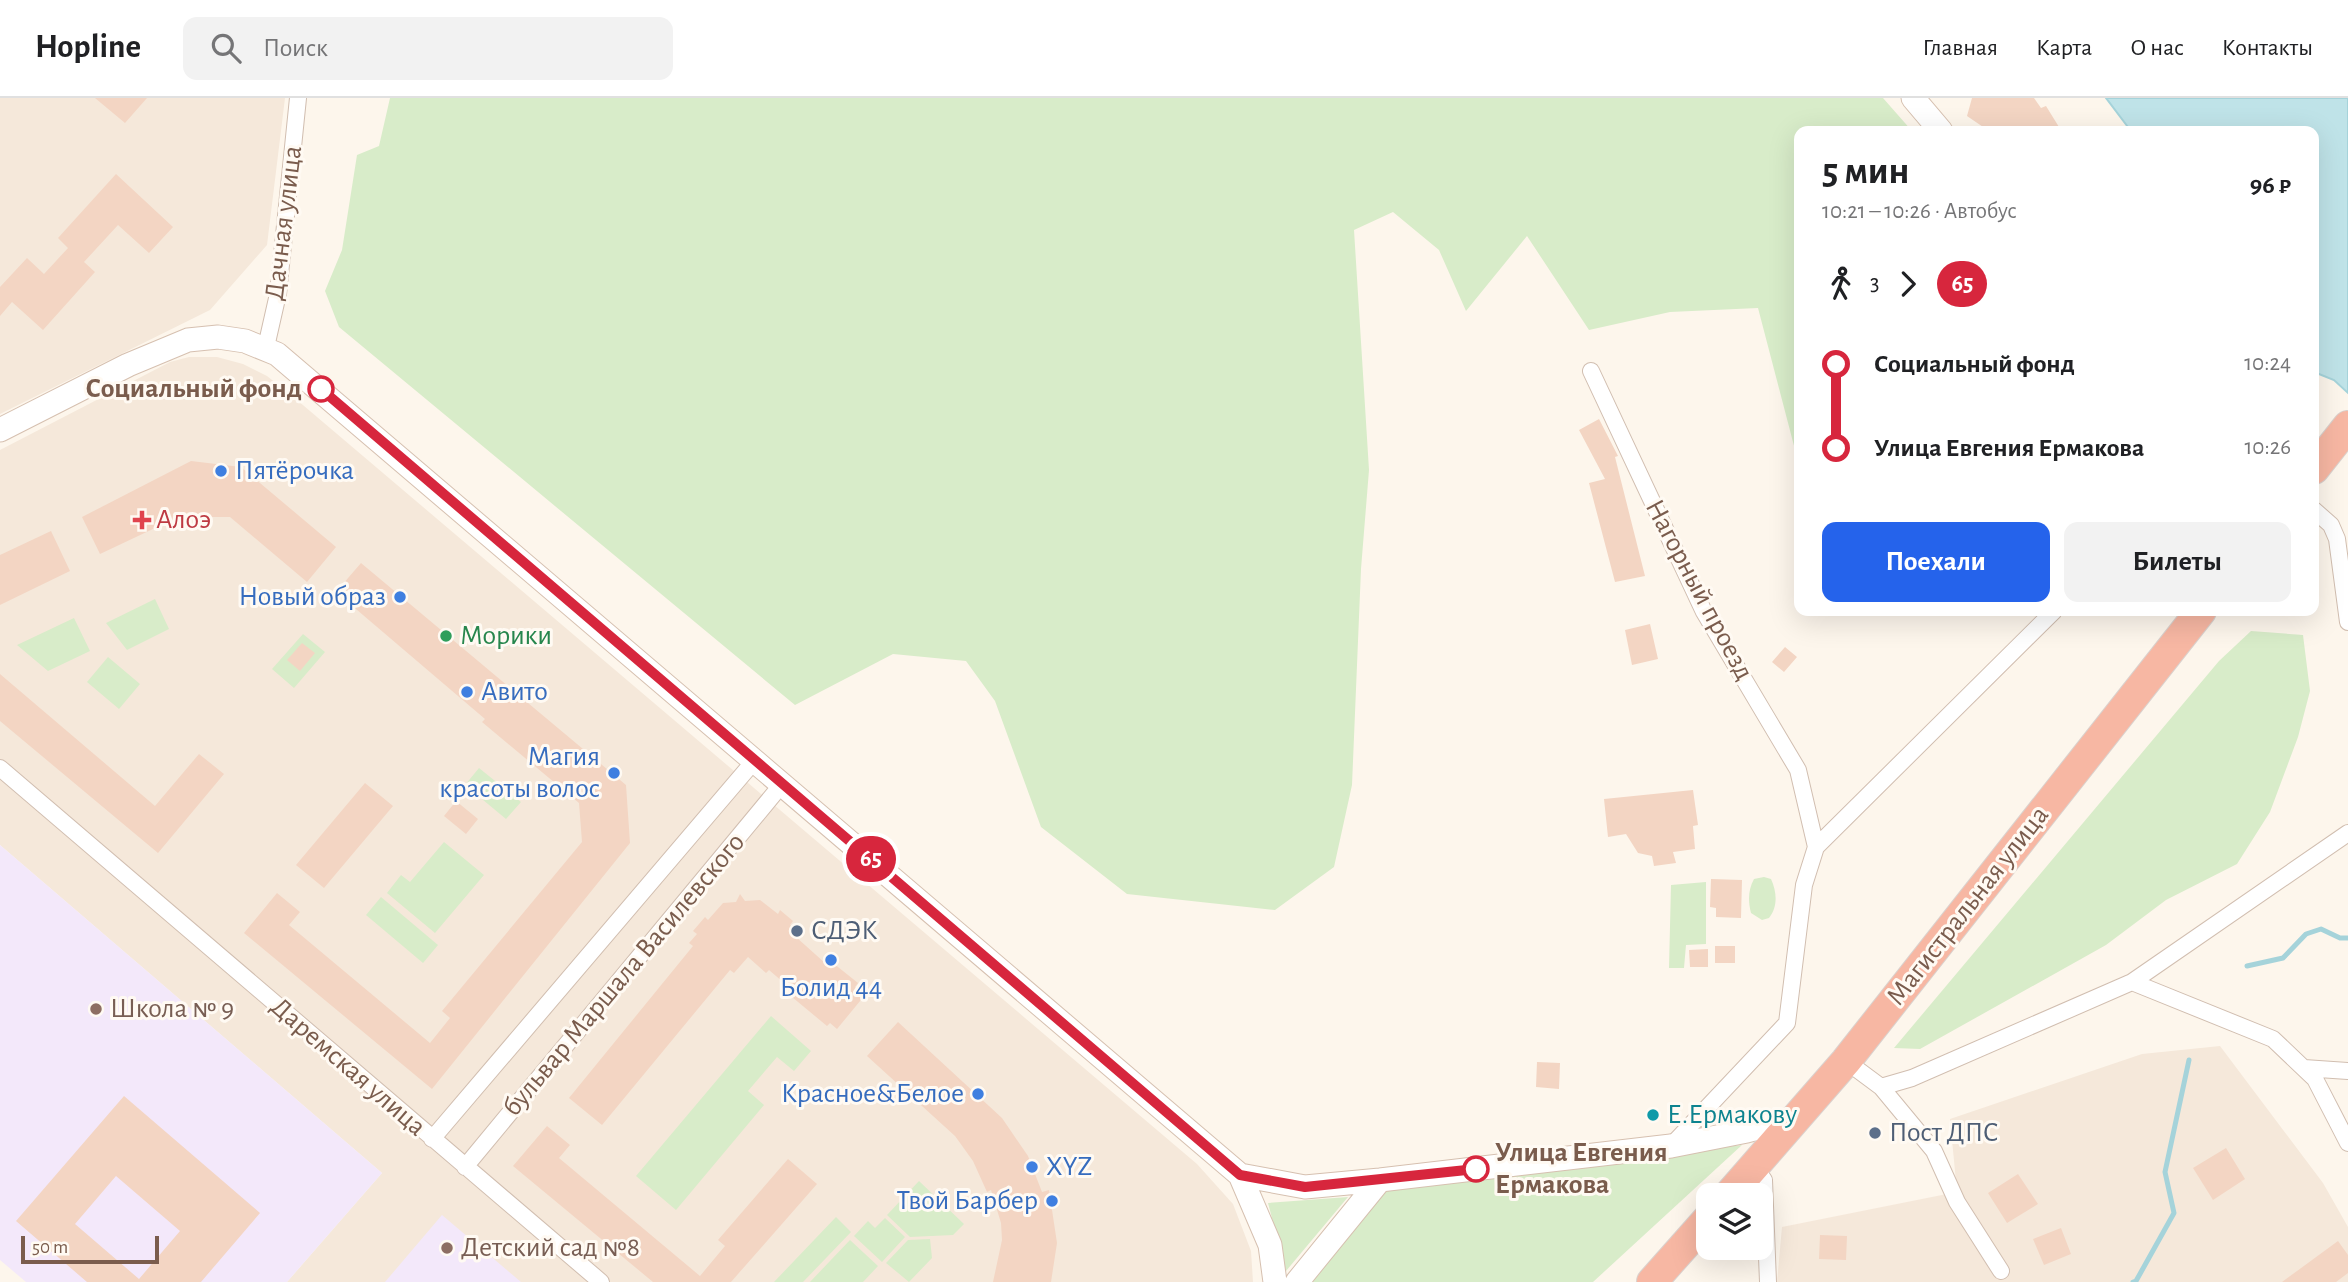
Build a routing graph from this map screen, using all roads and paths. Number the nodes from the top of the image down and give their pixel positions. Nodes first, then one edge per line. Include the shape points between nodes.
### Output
1 (298, 98) edge
2 (1913, 98) edge
3 (1937, 126) edge
4 (266, 347) junction
5 (1591, 371) dead end
6 (2348, 426) edge
7 (0, 430) edge
8 (2319, 463) edge
9 (2319, 514) edge
10 (2048, 616) edge
11 (2197, 616) edge
12 (2348, 622) edge
13 (755, 760) junction
14 (0, 768) edge
15 (783, 783) junction
16 (2348, 833) edge
17 (1816, 848) junction
18 (2132, 982) junction
19 (1846, 1061) junction
20 (2304, 1068) junction
21 (2348, 1071) edge
22 (1881, 1087) junction
23 (1799, 1117) junction
24 (432, 1139) junction
25 (2348, 1143) edge
26 (1671, 1146) junction
27 (465, 1167) junction
28 (1755, 1167) junction
29 (1240, 1175) junction
30 (1380, 1180) junction
31 (1741, 1183) edge
32 (1696, 1232) edge
33 (2001, 1271) dead end
34 (601, 1282) edge
35 (1275, 1282) edge
36 (1297, 1282) edge
37 (1652, 1282) edge
38 (1768, 1282) edge

1 - 4 street, Дачная улица via 278,294
2 - 3 main road
4 - 7 main road via 218,337 188,340
4 - 13 main road
5 - 17 street, Нагорный проезд via 1704,612 1798,770
6 - 8 highway
9 - 12 street via 2331,525 2337,540
10 - 17 street
11 - 19 highway, Магистральная улица
13 - 15 main road
13 - 24 street, бульвар Маршала Василевского
14 - 24 street, Даремская улица
15 - 27 street, бульвар Маршала Василевского
15 - 29 main road
16 - 18 street
17 - 26 street via 1804,885 1787,1023
18 - 20 street via 2273,1039
18 - 22 street via 1912,1078
19 - 22 street
19 - 23 highway, Магистральная улица
20 - 21 street
20 - 25 street via 2315,1079
22 - 33 street via 1934,1151 1957,1202
23 - 26 main road
23 - 28 highway, Магистральная улица
24 - 27 street, Даремская улица
26 - 30 main road
27 - 34 street, Даремская улица
28 - 31 highway, Магистральная улица
28 - 38 street via 1763,1181
29 - 30 main road via 1305,1187
29 - 35 main road via 1270,1245
30 - 36 main road
32 - 37 highway

